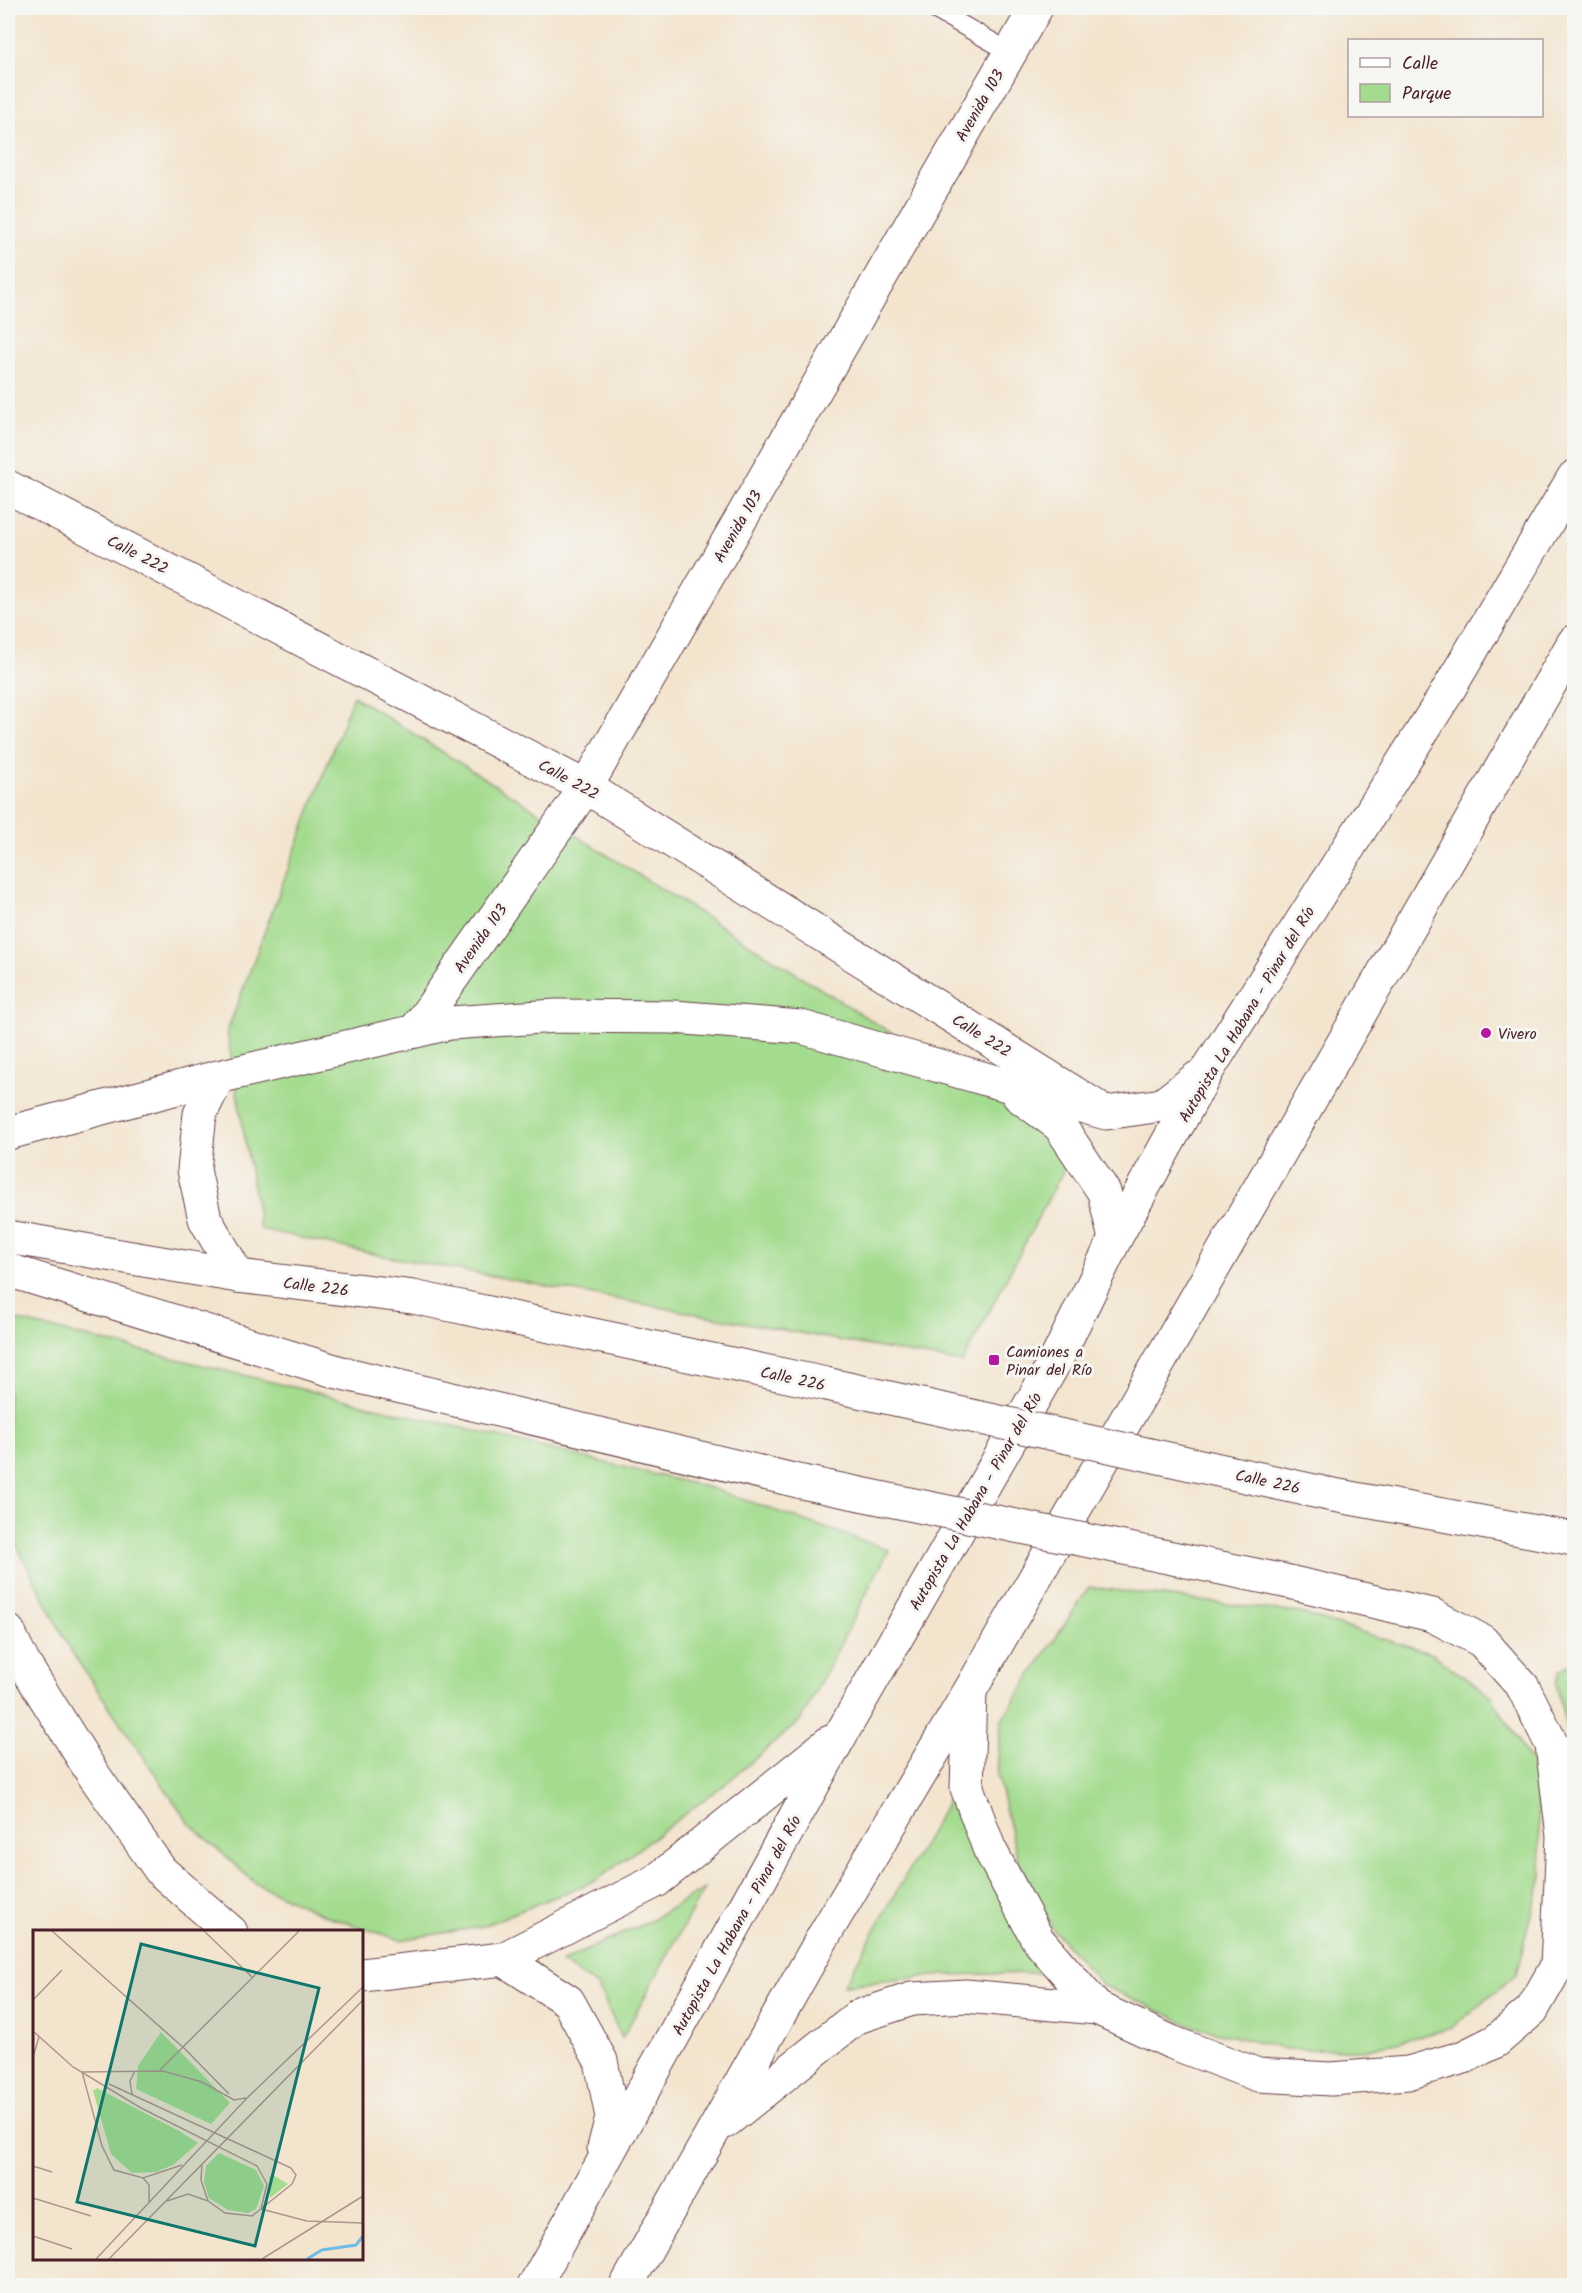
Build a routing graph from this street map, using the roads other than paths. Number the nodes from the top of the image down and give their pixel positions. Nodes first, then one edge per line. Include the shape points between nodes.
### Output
1 (932, 8) edge
2 (1036, 8) edge
3 (1010, 52) junction
4 (1575, 477) edge
5 (8, 487) edge
6 (1575, 642) edge
7 (586, 787) junction
8 (415, 1031) junction
9 (1207, 1071) junction
10 (218, 1077) junction
11 (1003, 1084) junction
12 (1106, 1113) junction
13 (8, 1133) edge
14 (8, 1237) edge
15 (1115, 1239) junction
16 (8, 1270) edge
17 (238, 1276) junction
18 (1575, 1539) edge
19 (8, 1631) edge
20 (970, 1689) junction
21 (843, 1731) junction
22 (229, 1930) edge
23 (503, 1959) junction
24 (1569, 1960) edge
25 (363, 1975) edge
26 (1097, 2008) junction
27 (712, 2132) junction
28 (597, 2176) junction
29 (534, 2286) edge
30 (626, 2286) edge

1 - 3 lane
2 - 3 main road, Avenida 103
3 - 7 main road, Avenida 103
4 - 9 main road, Autopista La Habana - Pinar del Río via 1444,697
5 - 7 main road, Calle 222
6 - 20 main road
7 - 8 main road, Avenida 103
7 - 12 main road, Calle 222
8 - 10 main road
8 - 11 main road via 450,1023 556,1016 673,1017 801,1027
9 - 12 main road via 1162,1105
9 - 15 main road, Autopista La Habana - Pinar del Río
10 - 13 main road
10 - 17 main road via 200,1114 194,1170 205,1219
11 - 12 main road
11 - 15 main road via 1060,1126 1104,1192
14 - 17 main road, Calle 226
15 - 21 main road, Autopista La Habana - Pinar del Río via 1057,1358
16 - 24 main road, bridge via 339,1372 802,1482 1289,1582 1432,1616 1482,1641 1523,1687 1552,1745 1563,1836
17 - 18 main road, Calle 226, bridge via 413,1297 1328,1494
19 - 22 main road via 93,1774 161,1871
20 - 26 main road via 967,1788 989,1848 1038,1940
20 - 27 main road
21 - 23 main road via 656,1881
21 - 28 main road, Autopista La Habana - Pinar del Río
23 - 25 main road
23 - 28 main road via 568,2001 601,2061 612,2117
24 - 26 main road via 1532,2010 1496,2041 1464,2057 1408,2073 1331,2079 1258,2075
26 - 27 main road via 966,1996 912,1999 868,2013 857,2017
27 - 30 main road
28 - 29 main road, Autopista La Habana - Pinar del Río

